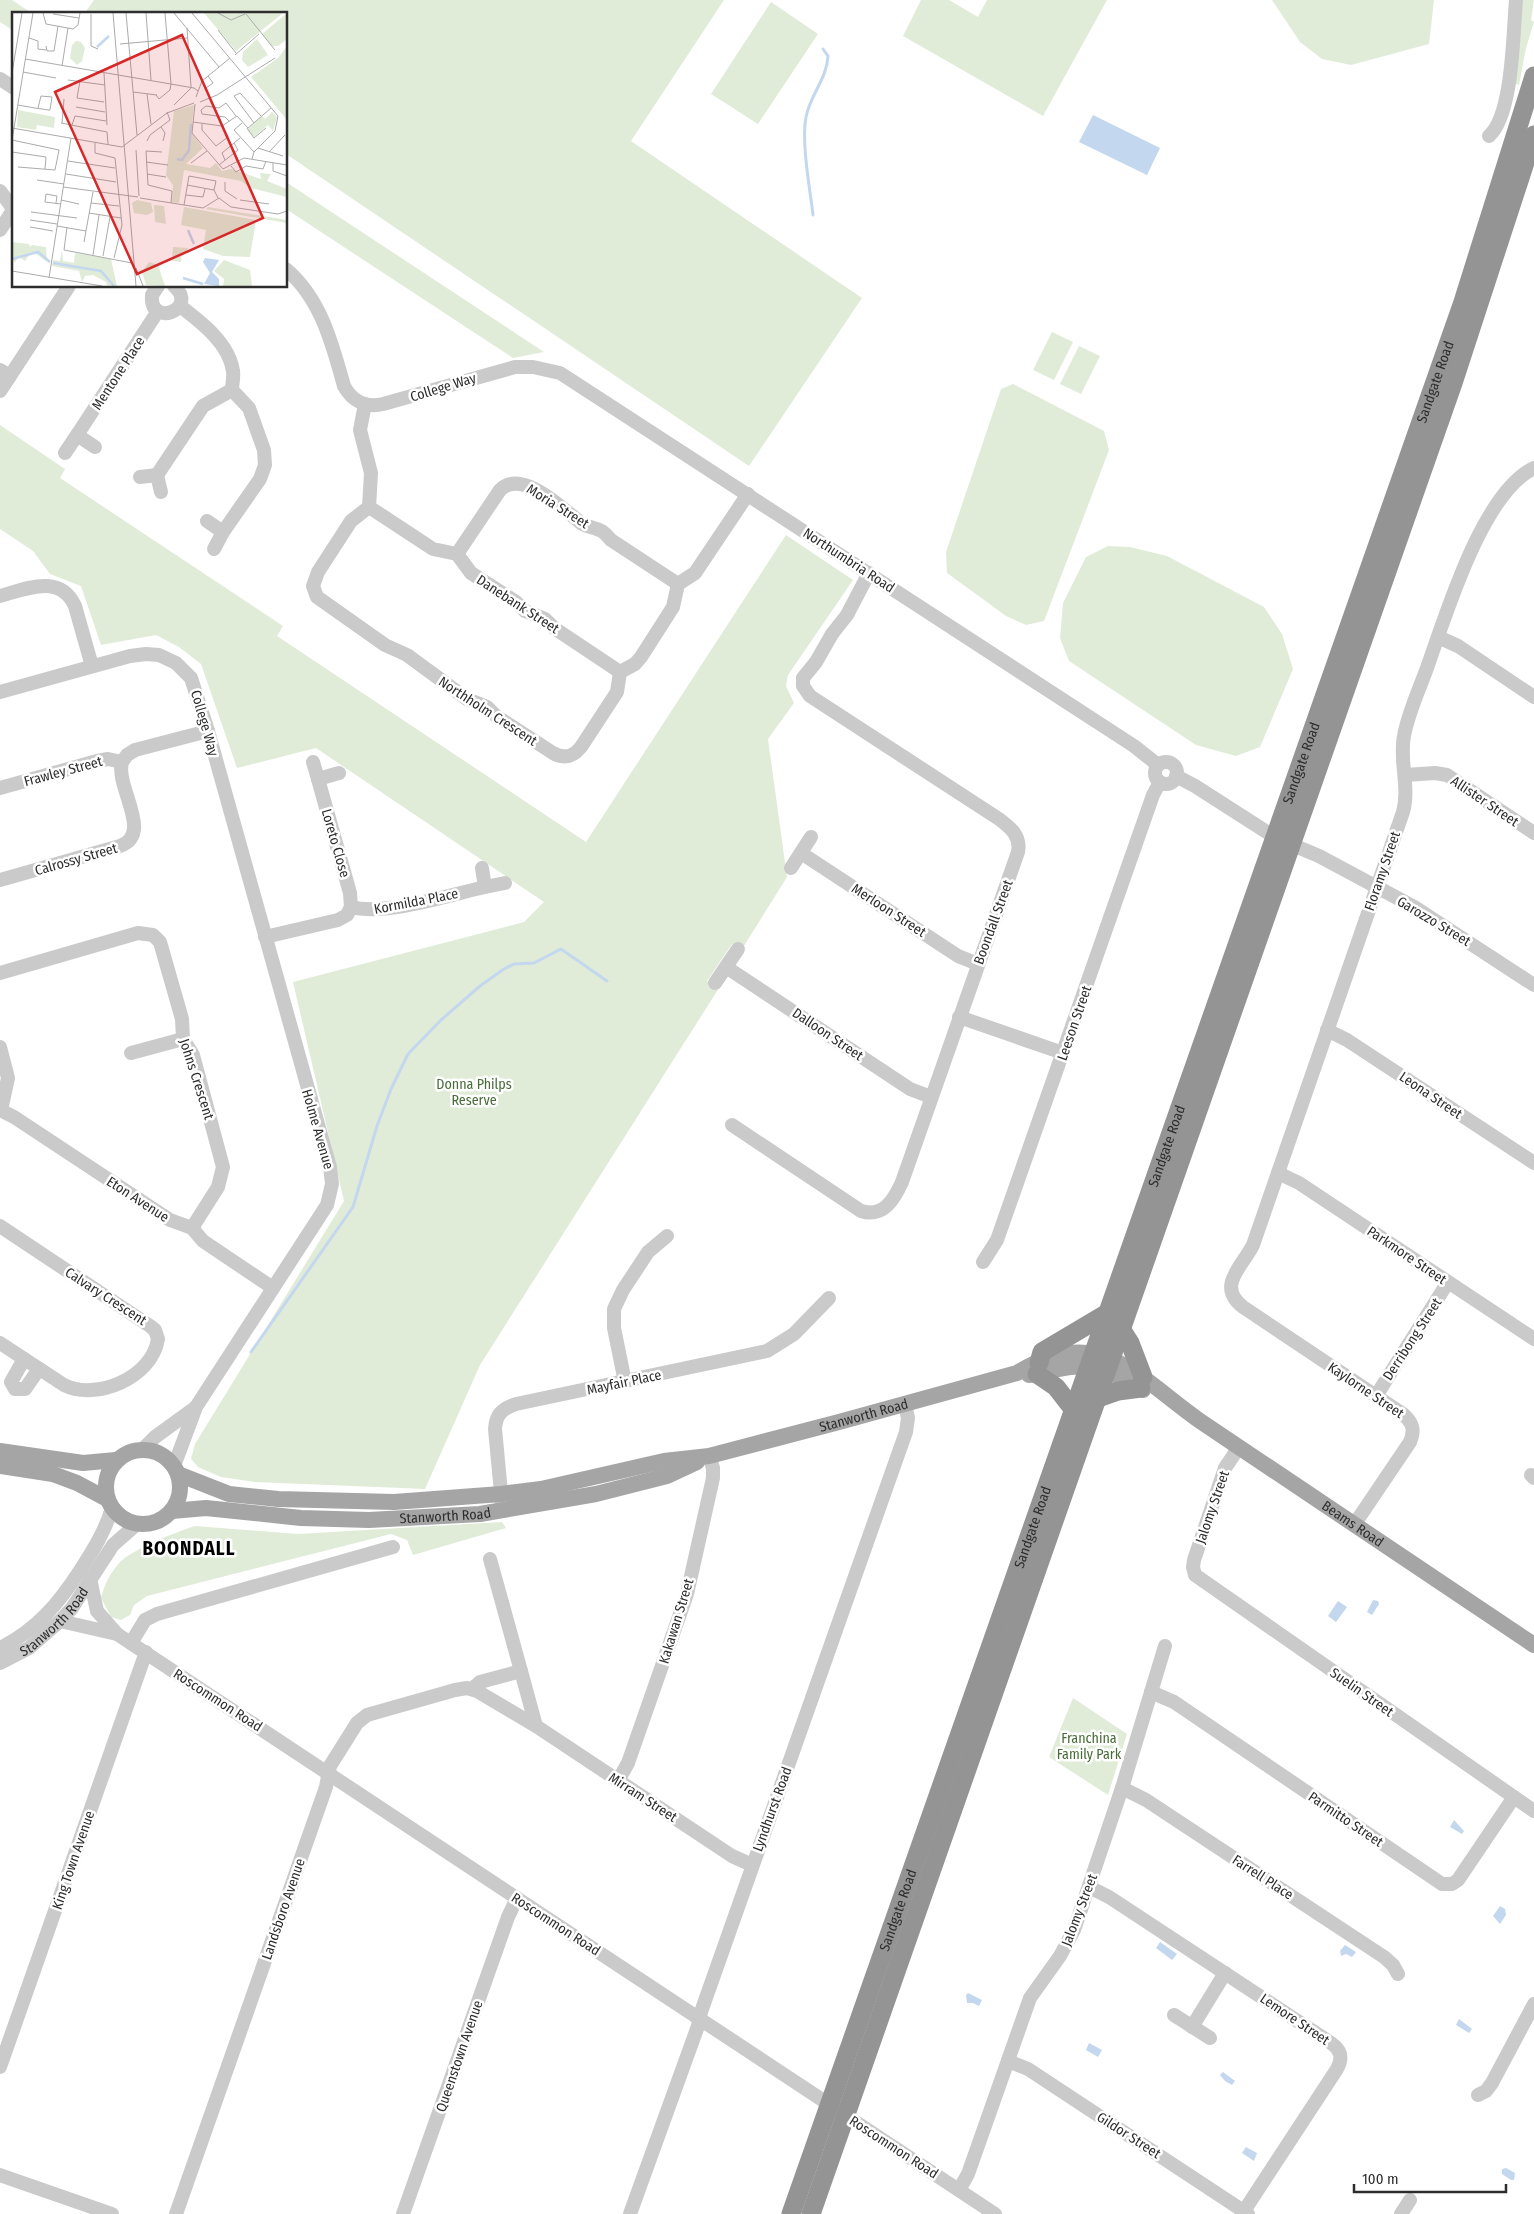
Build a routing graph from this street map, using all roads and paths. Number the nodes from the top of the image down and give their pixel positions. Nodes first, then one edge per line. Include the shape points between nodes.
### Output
1 (1516, 0) edge
2 (1534, 76) edge
3 (0, 80) edge
4 (12, 87) edge
5 (1489, 136) dead end
6 (1533, 141) edge
7 (1527, 176) edge
8 (0, 191) edge
9 (12, 206) edge
10 (12, 213) edge
11 (0, 230) edge
12 (288, 271) edge
13 (68, 288) edge
14 (153, 288) edge
15 (176, 288) edge
16 (180, 306) junction
17 (158, 311) junction
18 (533, 366) joint
19 (5, 373) edge
20 (232, 390) junction
21 (0, 391) edge
22 (365, 404) junction
23 (77, 435) junction
24 (94, 447) dead end
25 (66, 453) dead end
26 (1534, 468) edge
27 (157, 475) junction
28 (140, 477) dead end
29 (161, 492) dead end
30 (748, 494) junction
31 (369, 507) junction
32 (207, 522) dead end
33 (224, 532) junction
34 (214, 549) dead end
35 (457, 554) junction
36 (869, 573) junction
37 (678, 584) junction
38 (0, 596) edge
39 (1438, 638) junction
40 (92, 666) junction
41 (620, 672) junction
42 (0, 692) edge
43 (1534, 697) edge
44 (208, 731) junction
45 (122, 762) junction
46 (313, 762) dead end
47 (1158, 765) junction
48 (339, 773) dead end
49 (1405, 775) junction
50 (1176, 776) junction
51 (318, 779) junction
52 (1160, 782) junction
53 (0, 788) edge
54 (1534, 833) edge
55 (811, 837) dead end
56 (1284, 841) junction
57 (801, 853) junction
58 (482, 868) dead end
59 (791, 868) dead end
60 (0, 880) edge
61 (505, 883) dead end
62 (485, 887) junction
63 (1377, 887) junction
64 (351, 907) junction
65 (265, 936) junction
66 (738, 950) dead end
67 (978, 964) junction
68 (726, 967) junction
69 (0, 973) edge
70 (715, 983) dead end
71 (1534, 985) edge
72 (959, 1017) junction
73 (1327, 1030) junction
74 (183, 1039) junction
75 (0, 1047) edge
76 (131, 1053) dead end
77 (1063, 1053) junction
78 (931, 1097) junction
79 (0, 1110) edge
80 (732, 1125) dead end
81 (1534, 1163) edge
82 (1278, 1173) junction
83 (0, 1226) edge
84 (192, 1228) junction
85 (667, 1236) dead end
86 (983, 1262) dead end
87 (1448, 1282) junction
88 (1230, 1286) joint
89 (273, 1288) junction
90 (829, 1298) dead end
91 (1106, 1314) junction
92 (1122, 1329) junction
93 (1534, 1339) edge
94 (0, 1343) edge
95 (24, 1359) junction
96 (1090, 1361) junction
97 (1109, 1365) junction
98 (1038, 1368) junction
99 (39, 1369) junction
100 (625, 1382) junction
101 (1142, 1383) junction
102 (1376, 1396) junction
103 (1098, 1398) junction
104 (906, 1404) junction
105 (196, 1407) junction
106 (1073, 1409) junction
107 (1239, 1448) junction
108 (143, 1449) junction
109 (0, 1451) edge
110 (709, 1456) junction
111 (116, 1460) junction
112 (0, 1466) edge
113 (176, 1470) junction
114 (501, 1494) junction
115 (109, 1503) junction
116 (172, 1511) junction
117 (503, 1512) junction
118 (137, 1524) junction
119 (1354, 1525) junction
120 (393, 1547) dead end
121 (490, 1559) dead end
122 (1193, 1570) joint
123 (90, 1579) junction
124 (60, 1621) junction
125 (117, 1634) junction
126 (132, 1643) junction
127 (1534, 1645) edge
128 (1165, 1646) dead end
129 (0, 1648) edge
130 (146, 1652) junction
131 (0, 1663) edge
132 (521, 1671) junction
133 (472, 1689) junction
134 (1152, 1692) junction
135 (536, 1726) junction
136 (329, 1773) junction
137 (618, 1781) junction
138 (1122, 1788) junction
139 (1514, 1797) junction
140 (1534, 1812) edge
141 (752, 1865) junction
142 (1090, 1887) junction
143 (517, 1898) junction
144 (1225, 1973) junction
145 (1398, 1974) dead end
146 (1534, 2004) edge
147 (1174, 2015) dead end
148 (700, 2019) junction
149 (1192, 2027) junction
150 (1210, 2038) dead end
151 (1008, 2061) junction
152 (0, 2067) edge
153 (1478, 2095) dead end
154 (838, 2110) junction
155 (0, 2175) edge
156 (959, 2190) junction
157 (1410, 2200) dead end
158 (1246, 2212) edge
159 (112, 2214) edge
160 (176, 2214) edge
161 (403, 2214) edge
162 (630, 2214) edge
163 (791, 2214) edge
164 (811, 2214) edge
165 (995, 2214) edge
166 (1401, 2214) edge

1 - 5 street via 1510,77 1503,112 1496,130
2 - 56 highway, Sandgate Road via 1462,305
3 - 4 street
6 - 7 highway, Sandgate Road
7 - 56 highway, Sandgate Road
8 - 9 street
10 - 11 street
12 - 22 street via 304,287 321,314 347,391
13 - 19 street
14 - 17 street via 151,300
15 - 16 street via 180,293
16 - 17 street via 172,313
16 - 20 street via 210,331 223,348 233,370
17 - 23 street, Mentone Place
18 - 22 street, College Way via 506,368 383,404
18 - 30 street, Northumbria Road via 569,377
19 - 21 street
20 - 27 street via 203,406
20 - 33 street via 249,408 264,450 264,465 260,479
22 - 31 street via 360,430 371,473
23 - 24 street
23 - 25 street, Mentone Place
26 - 39 street, Floramy Street via 1512,484 1490,517 1461,571
27 - 28 street
27 - 29 street
30 - 36 street, Northumbria Road
30 - 37 street via 696,574
31 - 35 street via 433,549
31 - 41 street, Northholm Crescent via 351,520 318,572 313,582 315,593 385,645 407,655 467,699 487,707 553,754 569,756 581,748 615,696
32 - 33 street
33 - 34 street
35 - 37 street, Moria Street via 500,490 508,484 518,483 529,486 585,525 603,532
35 - 41 street, Danebank Street via 471,573 516,602 524,611 545,619
36 - 47 street, Northumbria Road via 1134,746
36 - 67 street, Boondall Street via 848,615 803,678 802,686 810,696 1014,832 1019,843 1018,852
37 - 41 street via 673,607 641,658
38 - 40 street via 39,585 63,590 75,606
39 - 43 street via 1458,646
39 - 49 street, Floramy Street via 1403,738
40 - 42 street, College Way
40 - 44 street, College Way via 146,654 170,660 182,667 194,684
44 - 45 street, Frawley Street via 135,750
44 - 65 street, College Way
45 - 53 street, Frawley Street via 97,761
45 - 60 street, Calrossy Street via 121,776 134,821 134,835 129,842
46 - 51 street, Loreto Close
47 - 50 street via 1172,763 1177,769
47 - 52 street via 1155,774
48 - 51 street
49 - 54 street, Allister Street via 1435,773 1447,776
49 - 63 street, Floramy Street via 1405,805
50 - 52 street via 1170,783
50 - 56 street
51 - 64 street, Loreto Close via 350,892
52 - 77 street, Leeson Street
55 - 57 street
56 - 63 street, Garozzo Street
56 - 91 highway, Sandgate Road
56 - 92 highway, Sandgate Road
57 - 59 street
57 - 67 street, Merloon Street via 958,956
58 - 62 street
61 - 62 street, Kormilda Place
62 - 64 street, Kormilda Place via 382,910 363,911
63 - 71 street, Garozzo Street via 1436,920
63 - 73 street, Floramy Street
64 - 65 street via 347,915 338,920
65 - 89 street, Holme Avenue via 332,1179 327,1205
66 - 68 street
67 - 72 street, Boondall Street
68 - 70 street
68 - 78 street, Dalloon Street via 910,1089
69 - 74 street, Johns Crescent via 138,934 153,936 162,946 182,1019
72 - 77 street
72 - 78 street, Boondall Street
73 - 81 street, Leona Street
73 - 82 street, Floramy Street
74 - 76 street
74 - 84 street, Johns Crescent via 193,1055 223,1167 218,1187
75 - 79 street via 8,1078
77 - 86 street, Leeson Street via 998,1240
78 - 80 street, Boondall Street via 897,1193 876,1213 861,1211
79 - 84 street, Eton Avenue via 170,1220
82 - 87 street, Parkmore Street via 1299,1183
82 - 88 street, Floramy Street via 1253,1245
83 - 99 street, Calvary Crescent via 150,1326 157,1335 155,1348 141,1369 133,1376 103,1388 87,1392 72,1389
84 - 89 street, Eton Avenue via 203,1241
85 - 100 street via 648,1252 614,1309 614,1328
87 - 93 street, Parkmore Street
87 - 102 street, Derribong Street
88 - 102 street, Kaylorne Street via 1238,1303
89 - 105 street, Holme Avenue
90 - 100 street, Mayfair Place via 794,1334 767,1351
91 - 96 highway, Sandgate Road
91 - 98 highway via 1042,1352
92 - 97 highway, Sandgate Road
92 - 101 highway via 1130,1343
94 - 95 street, Calvary Crescent
95 - 99 street, Calvary Crescent
95 - 99 street via 11,1382 15,1389 25,1389
96 - 97 main road, Stanworth Road
96 - 98 main road, Stanworth Road via 1075,1352
96 - 106 highway, Sandgate Road
97 - 101 main road, Beams Road
97 - 103 highway, Sandgate Road
98 - 104 main road, Stanworth Road
98 - 106 highway
100 - 114 street, Mayfair Place via 503,1409 496,1418 495,1429
101 - 103 highway
101 - 107 main road, Beams Road via 1164,1392
102 - 119 street, Kaylorne Street via 1406,1416 1413,1434
103 - 154 highway, Sandgate Road
104 - 110 main road, Stanworth Road
104 - 141 street, Lyndhurst Road via 906,1432
105 - 108 street, Holme Avenue
105 - 113 street, Holme Avenue
106 - 154 highway, Sandgate Road
107 - 119 main road, Beams Road
107 - 122 street, Jalomy Street via 1225,1468
108 - 111 main road via 133,1450
108 - 113 main road via 166,1457
109 - 111 main road via 83,1462
110 - 114 main road, Stanworth Road via 664,1460
110 - 117 main road, Stanworth Road via 667,1476 588,1496
110 - 137 street, Kakawan Street via 713,1478 686,1594 628,1763
111 - 115 main road via 106,1478
112 - 115 main road via 53,1474 77,1483
113 - 114 main road, Stanworth Road via 229,1494 316,1502 415,1502
113 - 116 main road via 181,1487 179,1500
114 - 117 street, Mayfair Place
115 - 118 main road via 118,1516
115 - 129 street, Stanworth Road via 105,1528 96,1546 57,1604 26,1634
116 - 117 main road, Stanworth Road via 206,1508 301,1518 370,1520
116 - 118 main road via 156,1522
118 - 123 street, Stanworth Road via 113,1545
119 - 127 main road, Beams Road
120 - 126 street via 151,1616 143,1623
121 - 132 street
122 - 139 street, Suelin Street via 1204,1582
123 - 124 street, Stanworth Road
123 - 125 street, Roscommon Road via 97,1611
124 - 125 street, Roscommon Road
124 - 131 street, Stanworth Road via 28,1648
125 - 126 street, Roscommon Road
126 - 130 street, Roscommon Road
128 - 134 street, Jalomy Street
130 - 136 street, Roscommon Road
130 - 152 street, King Town Avenue
132 - 133 street via 480,1682
132 - 135 street
133 - 135 street, Mirram Street
133 - 136 street, Landsboro Avenue via 455,1690 367,1715 351,1731
134 - 138 street, Jalomy Street
134 - 139 street, Parmitto Street via 1174,1702 1442,1884 1458,1880
135 - 137 street, Mirram Street
136 - 143 street, Roscommon Road
136 - 160 street, Landsboro Avenue
137 - 141 street, Mirram Street via 732,1856
138 - 142 street, Jalomy Street
138 - 145 street, Farrell Place via 1146,1800 1384,1957
139 - 140 street, Suelin Street
141 - 148 street, Lyndhurst Road
142 - 144 street, Lemore Street
142 - 151 street, Jalomy Street via 1066,1946 1030,1998
143 - 148 street, Roscommon Road
143 - 161 street, Queenstown Avenue via 504,1926
144 - 149 street
144 - 158 street, Lemore Street via 1331,2043 1341,2058
146 - 153 street via 1492,2082 1486,2091
147 - 149 street
148 - 154 street, Roscommon Road
148 - 162 street, Lyndhurst Road
149 - 150 street
151 - 156 street, Jalomy Street via 968,2174
151 - 158 street, Gildor Street via 1028,2069
154 - 156 street, Roscommon Road
154 - 163 highway, Sandgate Road
154 - 164 highway, Sandgate Road
155 - 159 street
156 - 165 street, Roscommon Road
157 - 166 street

